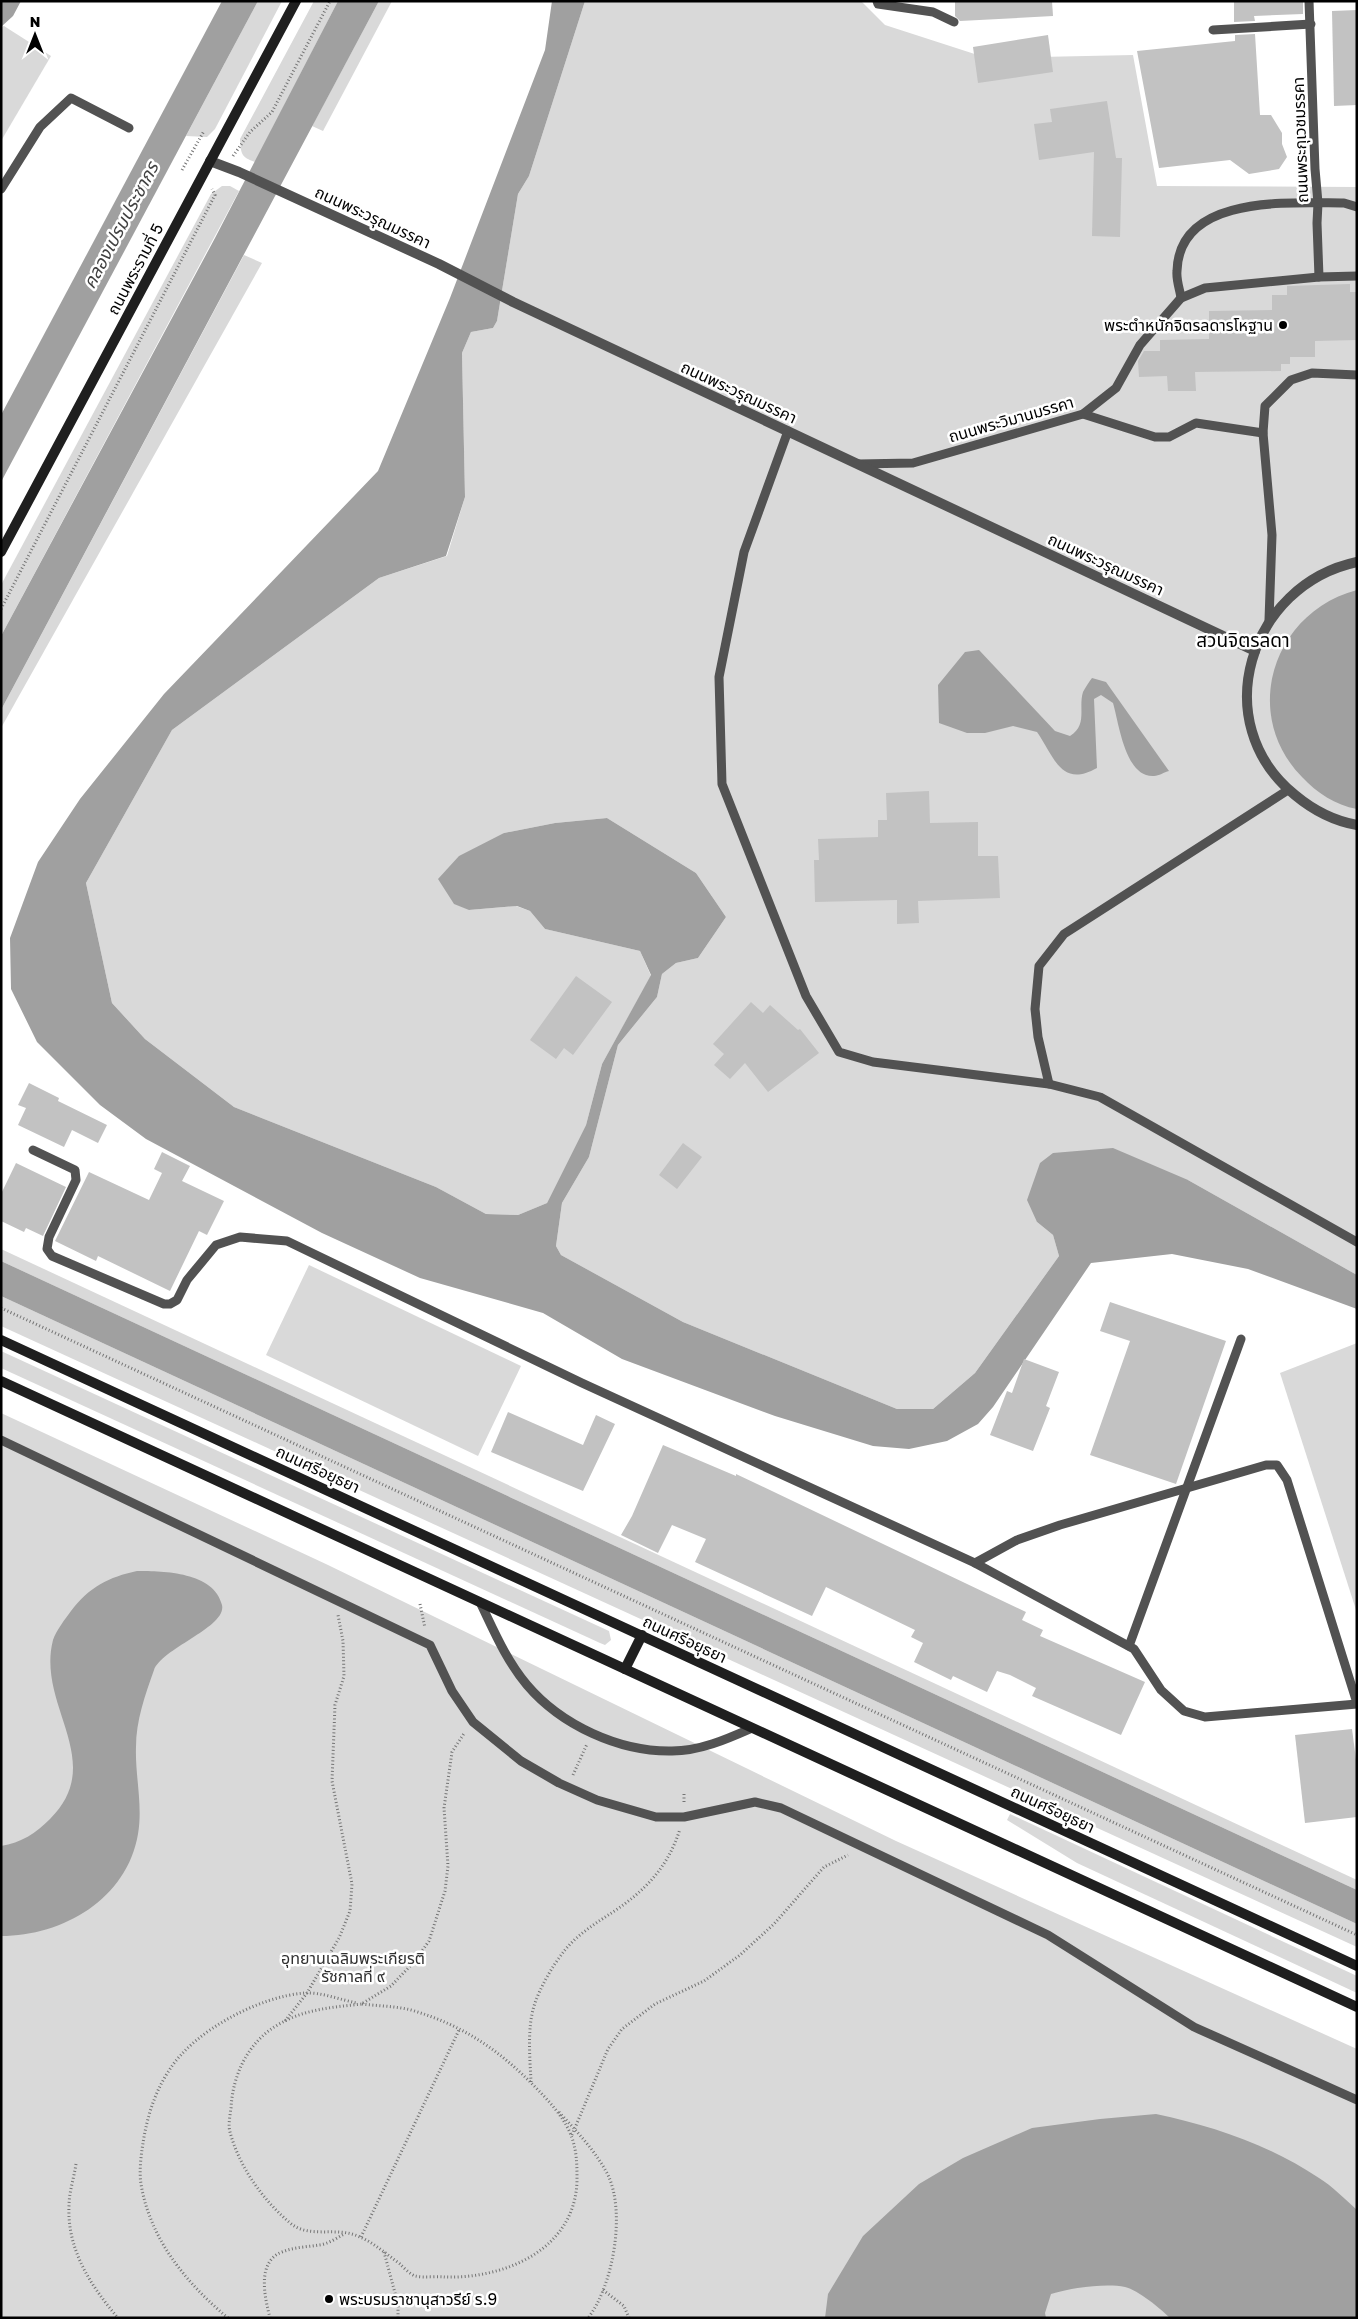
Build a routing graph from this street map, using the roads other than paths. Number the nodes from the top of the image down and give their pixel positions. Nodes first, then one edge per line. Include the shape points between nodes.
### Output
1 (296, 1) edge
2 (1309, 1) edge
3 (878, 2) edge
4 (954, 22) dead end
5 (1311, 24) junction
6 (1213, 30) dead end
7 (130, 128) dead end
8 (210, 161) junction
9 (1, 189) edge
10 (1318, 204) junction
11 (1357, 207) edge
12 (1357, 276) edge
13 (1319, 277) junction
14 (1181, 298) junction
15 (1357, 375) edge
16 (1084, 414) junction
17 (788, 431) junction
18 (1264, 433) junction
19 (858, 464) junction
20 (1, 552) edge
21 (1357, 562) edge
22 (1269, 620) junction
23 (1255, 651) junction
24 (1288, 790) junction
25 (1357, 825) edge
26 (1049, 1084) junction
27 (33, 1150) dead end
28 (1357, 1242) edge
29 (1241, 1339) dead end
30 (1, 1340) edge
31 (1, 1381) edge
32 (1, 1440) edge
33 (1187, 1488) junction
34 (975, 1563) junction
35 (480, 1602) junction
36 (642, 1636) junction
37 (1128, 1646) junction
38 (625, 1669) junction
39 (1357, 1704) edge
40 (752, 1728) junction
41 (1357, 1966) edge
42 (1357, 2007) edge
43 (1357, 2100) edge

1 - 8 main road, ถนนพระรามที่ 5
2 - 5 lane, ถนนพระกุเวชมรรคา
3 - 4 lane via 933,12
5 - 6 lane
5 - 10 lane, ถนนพระกุเวชมรรคา
7 - 9 lane via 71,98 40,127
8 - 17 street, ถนนพระวรุณมรรคา via 439,264
8 - 20 main road, ถนนพระรามที่ 5
10 - 11 lane
10 - 13 lane, ถนนพระกุเวชมรรคา
10 - 14 lane via 1249,207 1229,210 1203,221 1183,245 1177,271
12 - 13 lane, ถนนพระวิมานมรรคา
13 - 14 lane, ถนนพระวิมานมรรคา via 1205,288
14 - 16 lane, ถนนพระวิมานมรรคา via 1140,345 1116,388
15 - 18 lane via 1312,373 1291,380 1265,406
16 - 18 lane via 1155,437 1169,437 1196,423
16 - 19 lane, ถนนพระวิมานมรรคา via 913,464
17 - 19 street, ถนนพระวรุณมรรคา
17 - 26 lane via 744,552 719,677 719,697 722,784 802,987 839,1052 873,1062
18 - 22 lane via 1272,535
19 - 23 street, ถนนพระวรุณมรรคา
21 - 22 street via 1322,573 1301,586
22 - 23 street
23 - 24 street via 1248,683 1252,730 1264,758
24 - 25 street via 1327,816
24 - 26 lane via 1064,934 1039,966 1036,1000 1038,1037
26 - 28 lane via 1100,1097
27 - 34 lane via 75,1170 76,1180 49,1237 47,1249 52,1256 170,1304 177,1300 187,1280 216,1245 240,1237 287,1241 582,1383
29 - 33 lane
30 - 36 main road, ถนนศรีอยุธยา
31 - 35 main road
32 - 43 lane via 430,1646 452,1691 473,1722 521,1761 568,1787 597,1800 656,1817 684,1817 755,1802 781,1808 1048,1935 1194,2027
33 - 34 lane via 1017,1540
33 - 37 lane
33 - 39 lane via 1266,1465 1277,1465 1282,1470 1288,1480
34 - 37 lane
35 - 38 main road
35 - 40 lane via 502,1649 527,1685 552,1710 592,1732 638,1748 673,1751 718,1743
36 - 38 main road
36 - 41 main road, ถนนศรีอยุธยา
37 - 39 lane via 1134,1649 1161,1690 1184,1711 1205,1717
38 - 40 main road
40 - 42 main road

